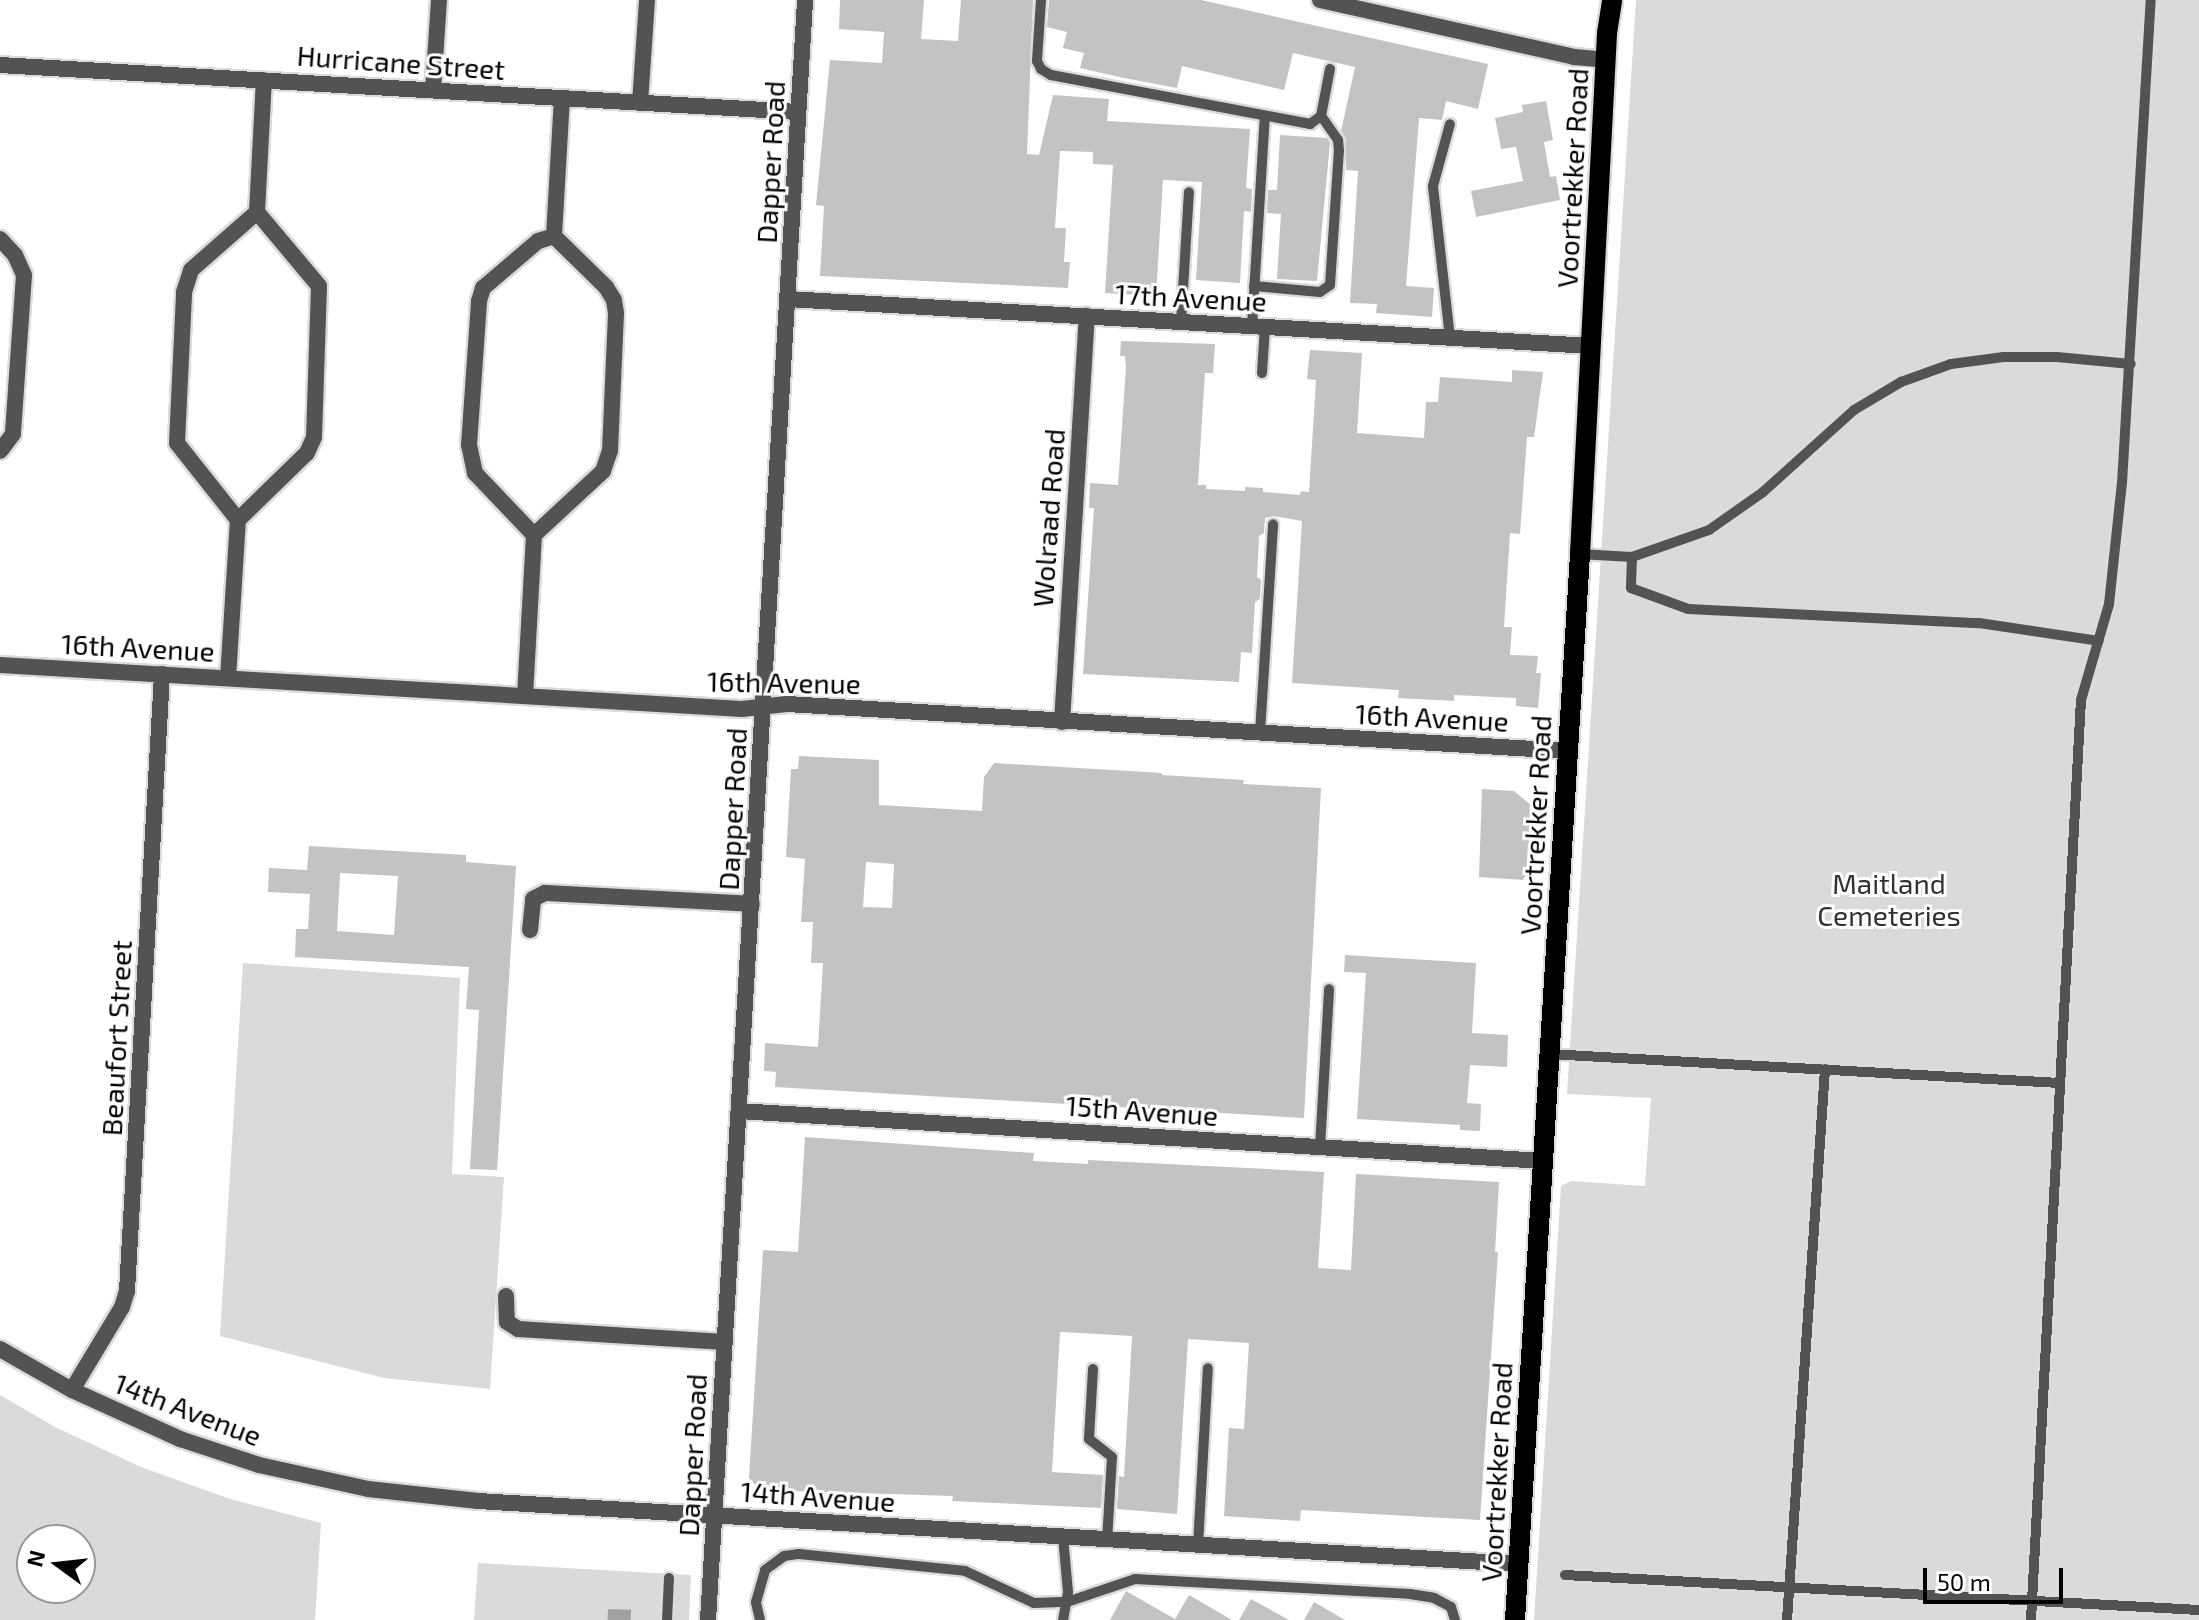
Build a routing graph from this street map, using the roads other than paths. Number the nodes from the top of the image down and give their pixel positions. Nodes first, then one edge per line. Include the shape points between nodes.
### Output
1 (439, 0) edge
2 (647, 0) edge
3 (805, 0) edge
4 (1041, 0) edge
5 (1320, 0) edge
6 (1601, 0) edge
7 (1612, 0) edge
8 (2151, 0) edge
9 (1607, 33) junction
10 (1606, 60) junction
11 (0, 65) edge
12 (1330, 69) dead end
13 (264, 80) junction
14 (433, 90) junction
15 (562, 98) junction
16 (640, 103) junction
17 (798, 112) junction
18 (1265, 116) junction
19 (1321, 116) junction
20 (1450, 124) dead end
21 (1189, 192) dead end
22 (257, 212) junction
23 (554, 236) junction
24 (0, 239) edge
25 (1254, 286) junction
26 (788, 299) junction
27 (1087, 316) junction
28 (1181, 322) junction
29 (1258, 327) junction
30 (1450, 338) junction
31 (1591, 346) junction
32 (2131, 364) junction
33 (1262, 373) dead end
34 (0, 451) edge
35 (238, 520) junction
36 (1273, 524) dead end
37 (534, 535) junction
38 (1580, 554) junction
39 (1632, 557) junction
40 (2099, 641) junction
41 (0, 665) edge
42 (162, 674) junction
43 (228, 678) junction
44 (525, 696) junction
45 (764, 706) junction
46 (1062, 722) junction
47 (1260, 733) junction
48 (1567, 751) junction
49 (752, 904) junction
50 (530, 930) dead end
51 (1329, 989) dead end
52 (1549, 1054) junction
53 (1825, 1069) junction
54 (2059, 1083) junction
55 (739, 1111) junction
56 (1320, 1147) junction
57 (1542, 1161) junction
58 (506, 1296) dead end
59 (725, 1342) junction
60 (0, 1349) edge
61 (1208, 1368) dead end
62 (1093, 1369) dead end
63 (72, 1390) junction
64 (715, 1516) junction
65 (1063, 1537) junction
66 (1107, 1540) junction
67 (1198, 1545) junction
68 (1518, 1564) junction
69 (1565, 1575) dead end
70 (669, 1578) dead end
71 (1788, 1590) junction
72 (2033, 1601) junction
73 (1067, 1602) junction
74 (2199, 1610) edge
75 (667, 1620) edge
76 (708, 1620) edge
77 (760, 1620) edge
78 (1063, 1620) edge
79 (1455, 1620) edge
80 (1515, 1620) edge
81 (1787, 1620) edge
82 (2031, 1620) edge

1 - 14 street
2 - 16 street
3 - 17 street, Dapper Road
4 - 18 lane via 1037,61 1051,75
5 - 10 street
6 - 9 main road, Voortrekker Road
7 - 9 main road, Voortrekker Road
8 - 32 lane
9 - 10 main road, Voortrekker Road
10 - 31 main road, Voortrekker Road
11 - 13 street, Hurricane Street
12 - 19 lane
13 - 14 street, Hurricane Street
13 - 22 street
14 - 15 street, Hurricane Street
15 - 16 street, Hurricane Street
15 - 23 street
16 - 17 street, Hurricane Street
17 - 26 street, Dapper Road
18 - 19 lane via 1310,124
18 - 25 lane
19 - 25 lane via 1338,140 1339,151 1330,285 1320,292
20 - 30 lane via 1433,186
21 - 28 lane
22 - 35 street via 191,270 184,292 177,443
22 - 35 street via 319,286 314,437 307,453
23 - 37 street via 614,300 610,451 603,471
23 - 37 street via 538,241 483,288 470,430 475,473
24 - 34 street via 24,275 13,434
25 - 29 lane
26 - 27 street, 17th Avenue
26 - 45 street, Dapper Road
27 - 28 street, 17th Avenue
27 - 46 street, Wolraad Road
28 - 29 street, 17th Avenue
29 - 30 street, 17th Avenue
29 - 33 lane
30 - 31 street, 17th Avenue
31 - 38 main road, Voortrekker Road
32 - 39 lane via 2004,357 1951,364 1901,382 1854,410 1763,492 1709,530
32 - 40 lane via 2109,604
35 - 43 street
36 - 47 lane
37 - 44 street
38 - 39 lane
38 - 48 main road, Voortrekker Road
39 - 40 lane via 1631,588 1688,609 1979,623
40 - 54 lane via 2081,700
41 - 42 street, 16th Avenue
42 - 43 street, 16th Avenue
42 - 63 street, Beaufort Street via 127,1291
43 - 44 street, 16th Avenue
44 - 45 street, 16th Avenue
45 - 46 street, 16th Avenue
45 - 49 street, Dapper Road
46 - 47 street, 16th Avenue
47 - 48 street, 16th Avenue
48 - 52 main road, Voortrekker Road
49 - 50 street via 545,893 533,899
49 - 55 street, Dapper Road
51 - 56 lane
52 - 53 lane
52 - 57 main road, Voortrekker Road
53 - 54 lane
53 - 71 lane
54 - 72 lane
55 - 56 street, 15th Avenue
55 - 59 street, Dapper Road
56 - 57 street, 15th Avenue
57 - 68 main road, Voortrekker Road
58 - 59 street via 507,1322 518,1329
59 - 64 street, Dapper Road
60 - 63 street, 14th Avenue
61 - 67 lane
62 - 66 lane via 1089,1439 1112,1457
63 - 64 street, 14th Avenue via 180,1439 332,1483 478,1501
64 - 65 street, 14th Avenue
64 - 76 street, Dapper Road
65 - 66 street, 14th Avenue
65 - 73 lane
66 - 67 street, 14th Avenue
67 - 68 street, 14th Avenue
68 - 80 main road, Voortrekker Road
69 - 71 lane
70 - 75 lane
71 - 72 lane
71 - 81 lane
72 - 74 lane
72 - 82 lane
73 - 77 lane via 1020,1599 965,1571 799,1554 784,1556 765,1570 756,1602
73 - 78 lane
73 - 79 lane via 1135,1579 1410,1594 1451,1607

